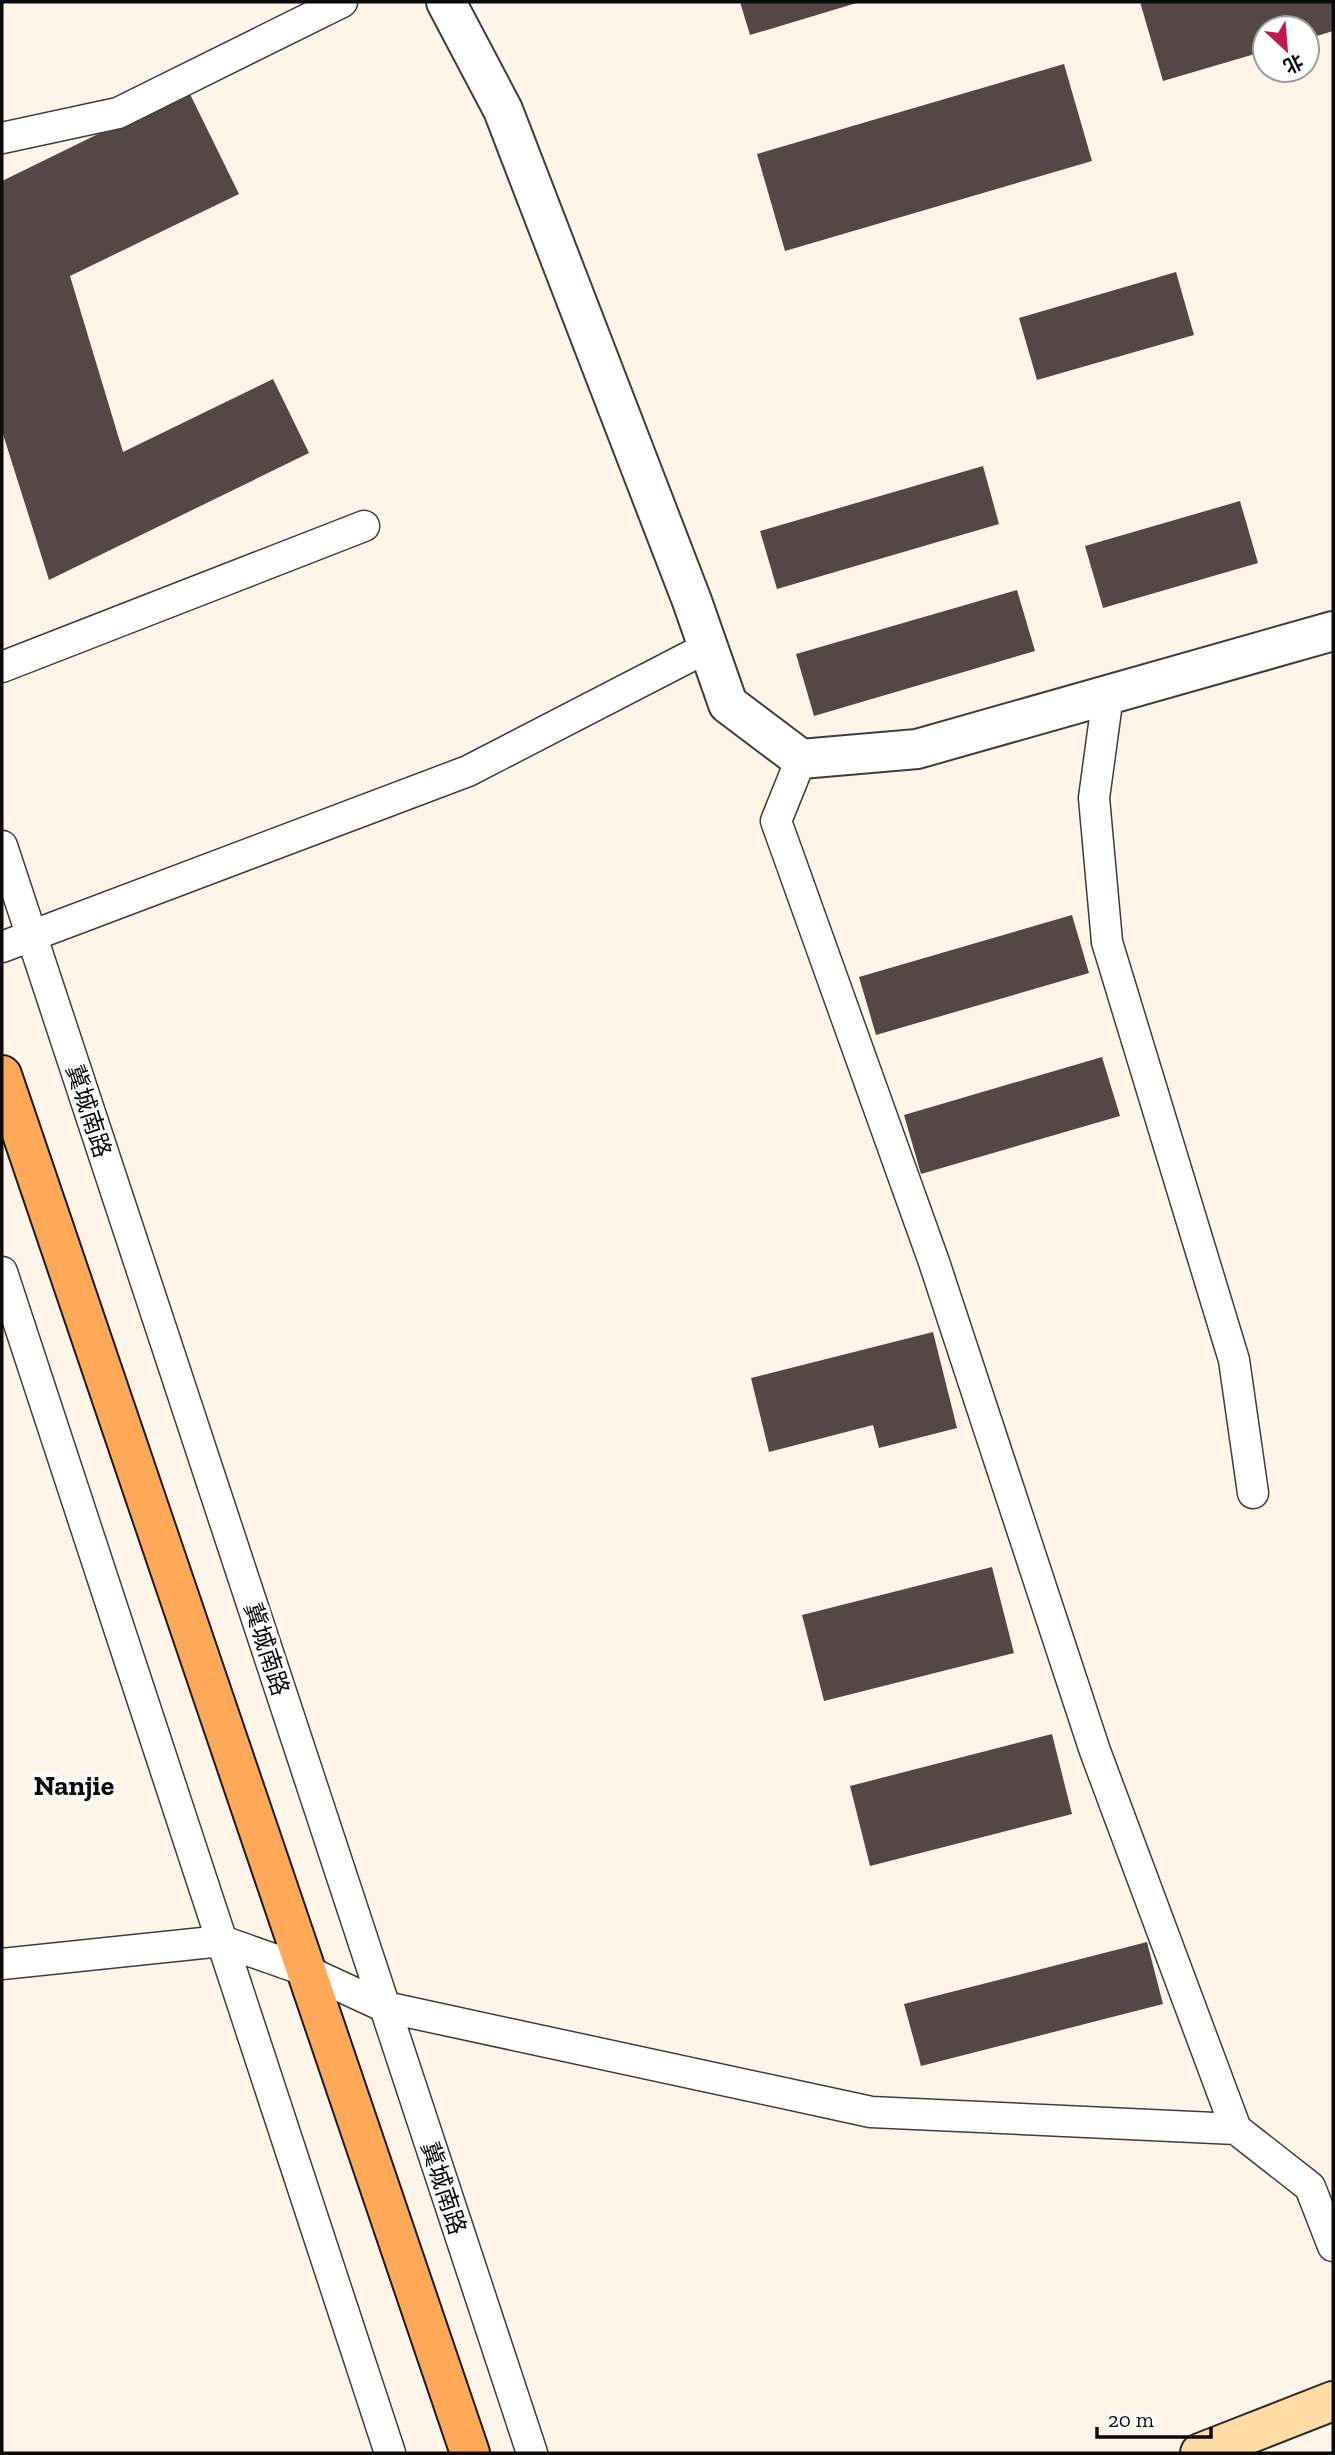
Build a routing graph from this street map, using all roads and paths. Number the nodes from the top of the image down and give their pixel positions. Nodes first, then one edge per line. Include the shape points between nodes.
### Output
1 (342, 2) edge
2 (446, 2) edge
3 (2, 138) edge
4 (364, 526) dead end
5 (1333, 631) edge
6 (708, 647) junction
7 (2, 667) edge
8 (1108, 695) junction
9 (801, 759) junction
10 (2, 846) edge
11 (31, 934) junction
12 (2, 947) edge
13 (2, 1075) edge
14 (2, 1272) edge
15 (1253, 1493) dead end
16 (222, 1941) junction
17 (2, 1964) edge
18 (307, 1971) junction
19 (385, 2007) junction
20 (1236, 2129) junction
21 (1333, 2246) edge
22 (1333, 2402) edge
23 (390, 2453) edge
24 (470, 2453) edge
25 (532, 2453) edge
26 (1200, 2453) edge

1 - 3 street via 118,113
2 - 6 street via 503,110
4 - 7 street
5 - 8 street
6 - 9 street via 728,704
6 - 11 street via 468,771
8 - 9 street via 917,748
8 - 15 street via 1094,797 1107,942 1234,1360
9 - 20 street via 776,821 934,1262 1096,1751
10 - 11 street, 冀城南路
11 - 12 street
11 - 19 street, 冀城南路
13 - 18 main road
14 - 16 street
16 - 17 street
16 - 18 street
16 - 23 street
18 - 19 street
18 - 24 main road
19 - 20 street via 872,2112
19 - 25 street, 冀城南路
20 - 21 street via 1310,2187
22 - 26 main road

